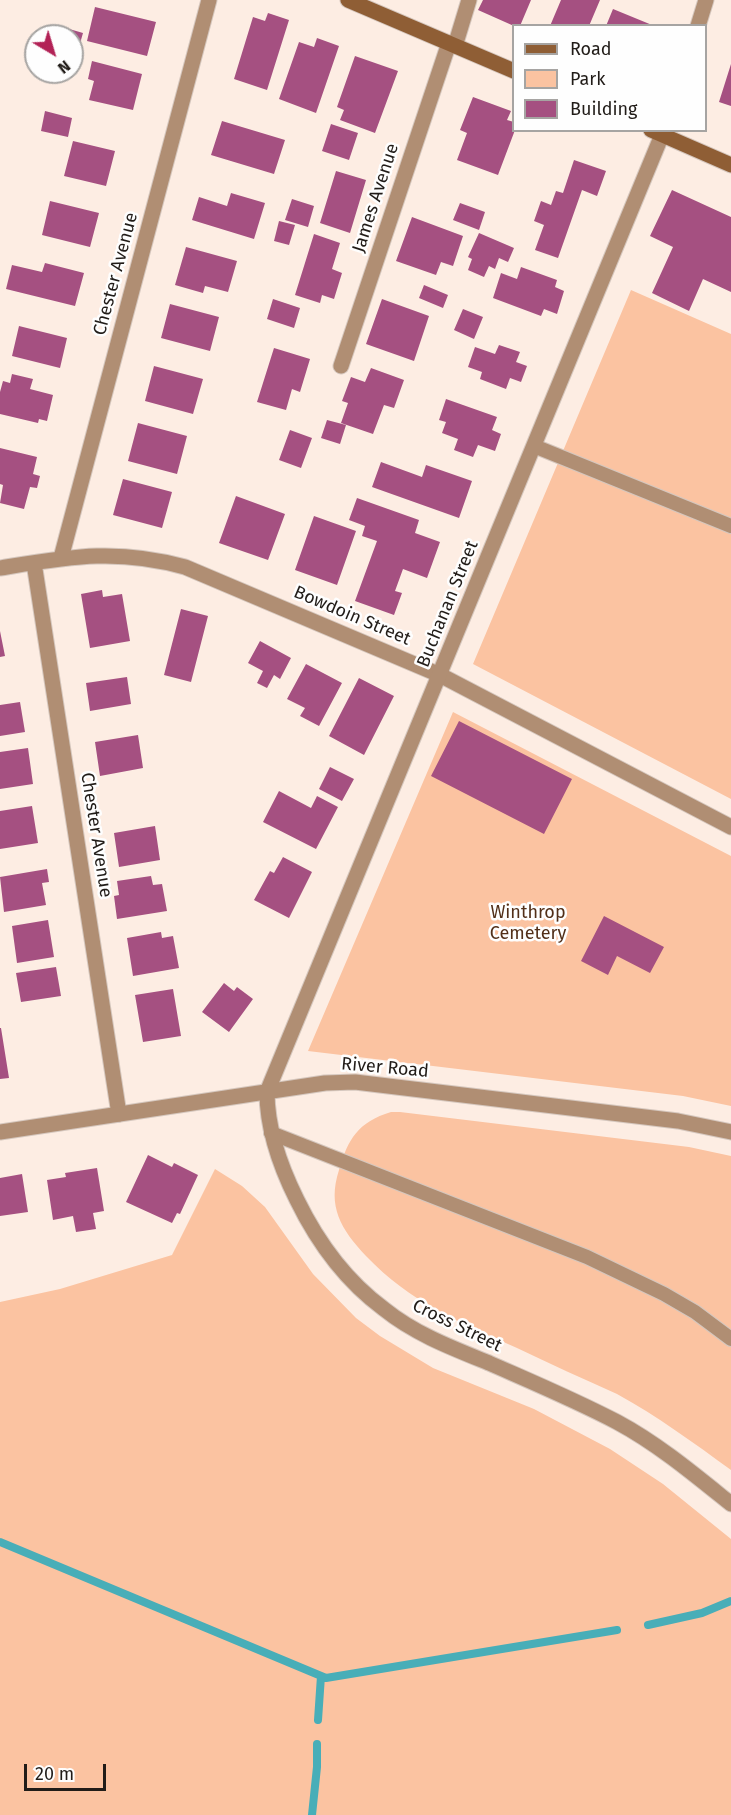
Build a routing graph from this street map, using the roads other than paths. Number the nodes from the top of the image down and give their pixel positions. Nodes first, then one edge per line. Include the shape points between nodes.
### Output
1 (209, 0) edge
2 (348, 0) edge
3 (469, 0) edge
4 (706, 0) edge
5 (699, 24) edge
6 (452, 45) junction
7 (512, 71) edge
8 (660, 132) edge
9 (731, 165) edge
10 (341, 366) dead end
11 (534, 446) junction
12 (731, 526) edge
13 (61, 558) junction
14 (33, 562) junction
15 (0, 568) edge
16 (440, 675) junction
17 (731, 827) edge
18 (267, 1092) junction
19 (119, 1114) junction
20 (0, 1132) edge
21 (731, 1132) edge
22 (271, 1133) junction
23 (731, 1340) edge
24 (731, 1504) edge

1 - 13 street, Chester Avenue
2 - 6 main road
3 - 6 street, James Avenue
4 - 5 street
6 - 7 main road
6 - 10 street, James Avenue
8 - 9 main road
8 - 11 street, Buchanan Street
11 - 12 lane
11 - 16 street, Buchanan Street
13 - 14 street, Bowdoin Street
13 - 16 street, Bowdoin Street via 126,555 185,567
14 - 15 street, Bowdoin Street
14 - 19 street, Chester Avenue
16 - 17 street, Bowdoin Street
16 - 18 street, Buchanan Street
18 - 19 street, River Road
18 - 21 street, River Road via 325,1083 369,1083
18 - 22 street, Cross Street
19 - 20 street, River Road
22 - 23 lane via 630,1276 695,1312
22 - 24 street, Cross Street via 291,1190 314,1231 355,1284 384,1310 418,1332 620,1424

